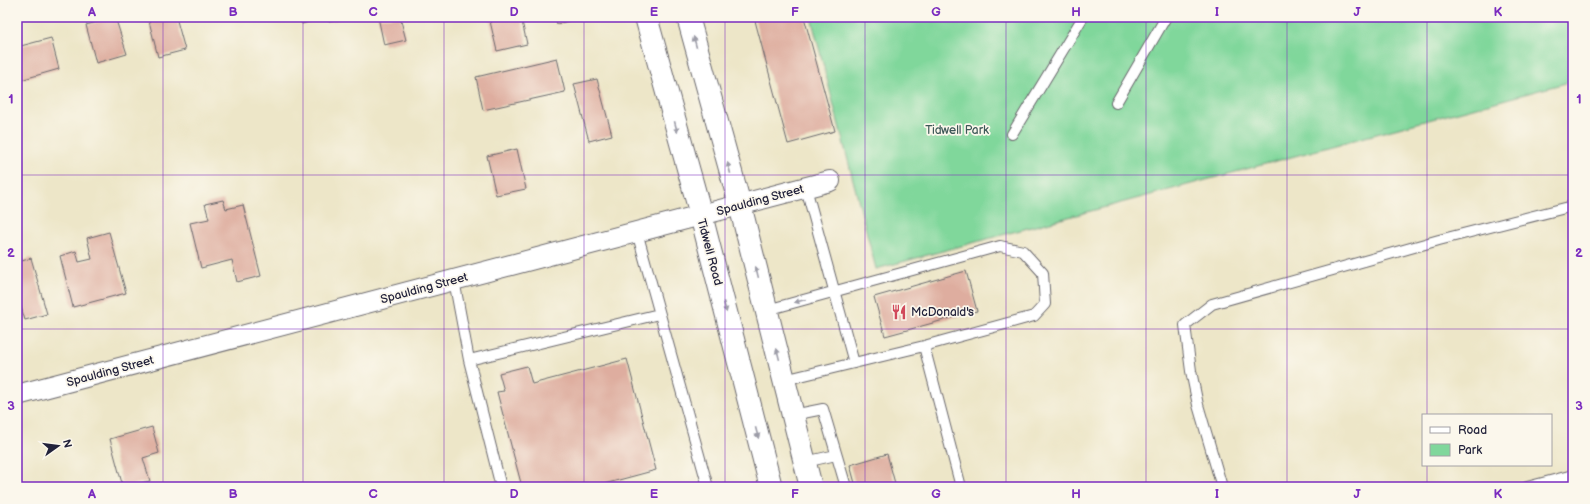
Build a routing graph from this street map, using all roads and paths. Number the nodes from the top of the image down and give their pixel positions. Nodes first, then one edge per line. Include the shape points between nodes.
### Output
1 (646, 17) edge
2 (688, 17) edge
3 (1083, 17) edge
4 (1166, 17) edge
5 (1116, 103) dead end
6 (1012, 134) dead end
7 (830, 181) dead end
8 (806, 188) junction
9 (740, 205) junction
10 (1573, 206) edge
11 (700, 216) junction
12 (637, 232) junction
13 (454, 280) junction
14 (834, 292) junction
15 (766, 310) junction
16 (659, 314) junction
17 (924, 346) junction
18 (469, 360) junction
19 (854, 363) junction
20 (784, 380) junction
21 (17, 395) edge
22 (793, 415) junction
23 (836, 454) junction
24 (805, 462) junction
25 (1573, 475) edge
26 (501, 487) edge
27 (708, 487) edge
28 (772, 487) edge
29 (811, 487) edge
30 (846, 487) edge
31 (961, 487) edge
32 (1222, 487) edge
33 (1527, 487) edge

1 -> 11 main road, Tidwell Road
9 -> 2 main road
3 - 6 lane
4 - 5 lane
7 - 8 street, Spaulding Street
8 - 9 street, Spaulding Street
8 - 14 lane
9 - 11 street, Spaulding Street
15 -> 9 main road
10 - 32 lane via 1439,240 1212,304 1185,325 1198,405
11 - 12 street, Spaulding Street
11 -> 28 main road, Tidwell Road
12 - 13 street, Spaulding Street
12 - 16 lane
13 - 18 lane
13 - 21 street, Spaulding Street
14 -> 15 lane
14 - 17 lane via 1000,246 1023,251 1043,273 1045,304 1034,316
14 - 19 lane
20 -> 15 main road
16 - 18 lane
16 - 27 lane
17 - 19 lane
17 - 31 lane
18 - 26 lane
19 - 20 lane
20 - 22 main road
22 - 23 lane via 823,409
22 - 24 main road
23 - 24 lane
23 - 30 lane
24 - 29 main road
25 - 33 lane

